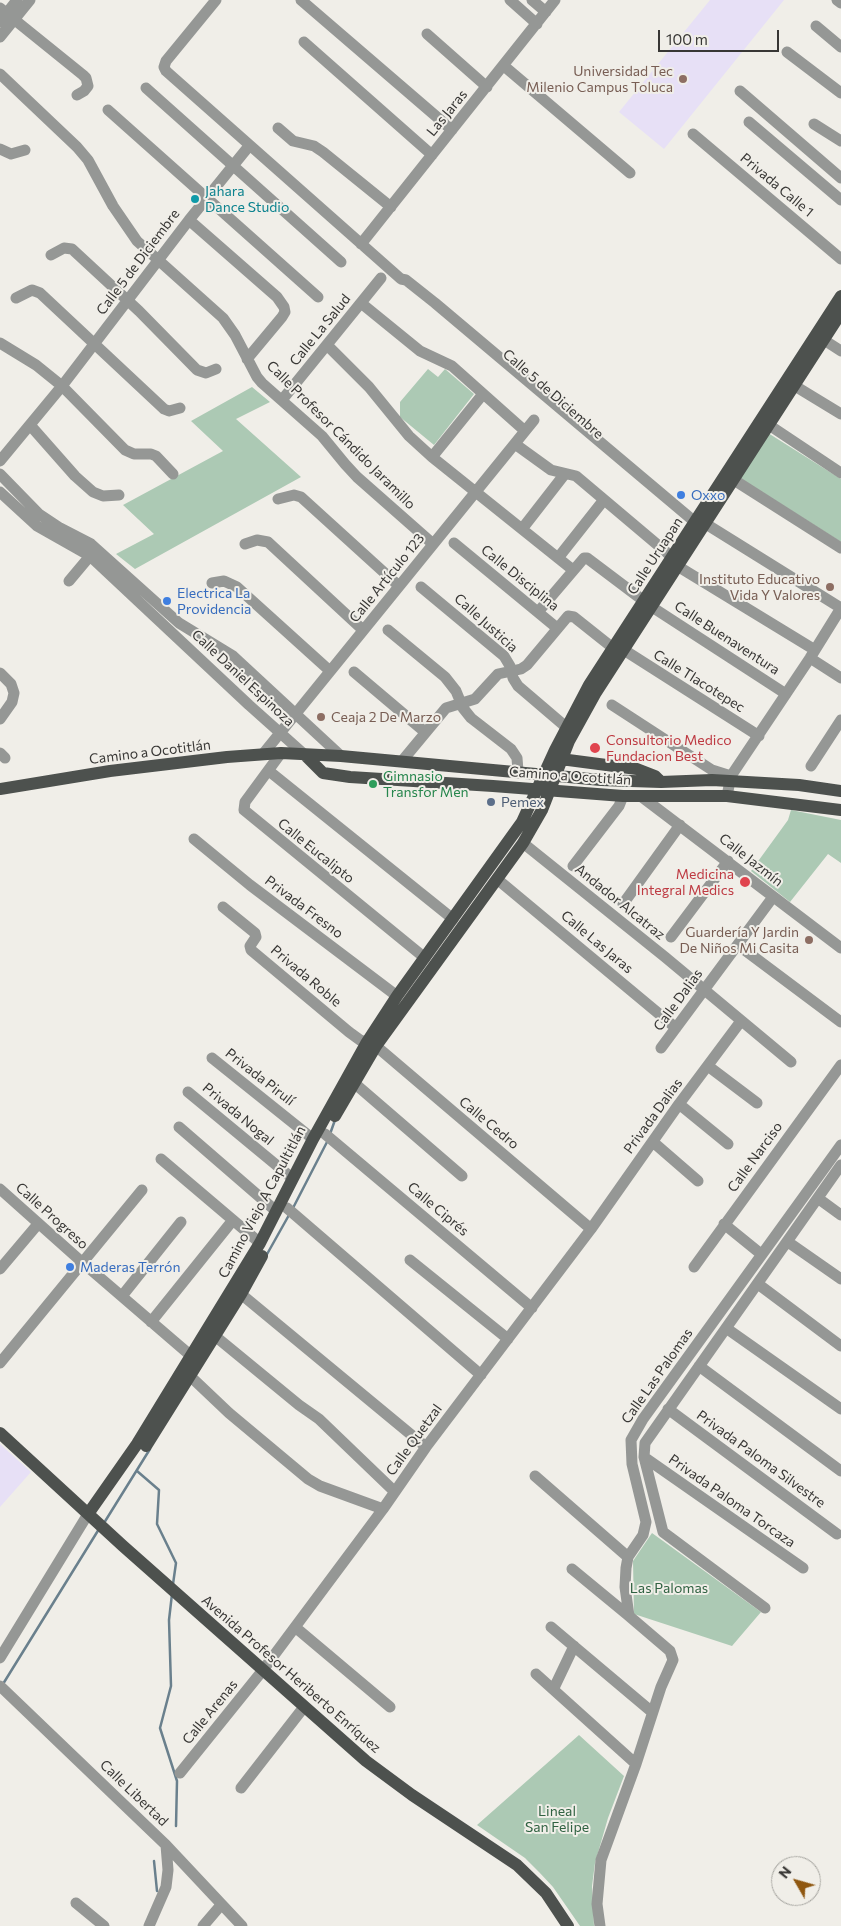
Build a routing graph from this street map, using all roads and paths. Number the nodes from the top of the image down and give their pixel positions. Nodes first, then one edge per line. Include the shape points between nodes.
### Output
1 (17, 0) edge
2 (30, 0) edge
3 (216, 0) edge
4 (301, 0) edge
5 (510, 0) edge
6 (532, 0) edge
7 (555, 0) edge
8 (837, 0) edge
9 (841, 3) edge
10 (546, 12) junction
11 (5, 16) edge
12 (537, 24) junction
13 (816, 26) dead end
14 (427, 34) dead end
15 (0, 37) edge
16 (304, 42) dead end
17 (841, 47) edge
18 (788, 52) dead end
19 (504, 66) junction
20 (0, 74) edge
21 (487, 87) junction
22 (146, 88) dead end
23 (740, 91) dead end
24 (841, 93) edge
25 (77, 95) dead end
26 (108, 110) dead end
27 (749, 122) dead end
28 (814, 124) dead end
29 (278, 128) dead end
30 (452, 130) junction
31 (693, 134) dead end
32 (841, 141) edge
33 (249, 146) junction
34 (0, 149) edge
35 (25, 150) dead end
36 (432, 155) junction
37 (233, 165) junction
38 (630, 173) dead end
39 (841, 178) edge
40 (207, 198) junction
41 (841, 200) edge
42 (391, 207) junction
43 (189, 220) junction
44 (361, 244) junction
45 (51, 255) dead end
46 (841, 259) edge
47 (159, 260) junction
48 (341, 262) dead end
49 (381, 278) dead end
50 (841, 296) edge
51 (318, 297) dead end
52 (16, 298) dead end
53 (128, 300) junction
54 (361, 303) junction
55 (841, 314) edge
56 (824, 340) junction
57 (0, 343) edge
58 (94, 345) junction
59 (327, 345) junction
60 (841, 351) edge
61 (247, 359) junction
62 (216, 369) dead end
63 (62, 386) junction
64 (795, 386) junction
65 (483, 394) junction
66 (282, 400) junction
67 (180, 408) dead end
68 (841, 414) edge
69 (534, 420) dead end
70 (30, 425) junction
71 (770, 426) junction
72 (526, 431) junction
73 (515, 444) junction
74 (432, 457) junction
75 (0, 461) edge
76 (841, 473) edge
77 (0, 474) edge
78 (173, 474) dead end
79 (564, 474) junction
80 (734, 480) junction
81 (0, 492) edge
82 (475, 492) junction
83 (119, 495) dead end
84 (278, 499) dead end
85 (604, 501) junction
86 (697, 525) junction
87 (522, 529) junction
88 (454, 543) dead end
89 (245, 544) dead end
90 (433, 544) junction
91 (841, 548) edge
92 (93, 552) junction
93 (558, 558) junction
94 (676, 562) junction
95 (573, 570) junction
96 (69, 581) dead end
97 (212, 583) dead end
98 (399, 586) junction
99 (422, 587) dead end
100 (648, 604) junction
101 (841, 608) edge
102 (538, 612) junction
103 (558, 628) junction
104 (363, 630) junction
105 (388, 630) dead end
106 (618, 649) junction
107 (812, 654) junction
108 (330, 671) junction
109 (512, 671) junction
110 (0, 672) edge
111 (354, 672) dead end
112 (841, 678) edge
113 (786, 694) junction
114 (461, 702) junction
115 (612, 705) dead end
116 (296, 713) junction
117 (0, 718) edge
118 (841, 720) edge
119 (566, 727) junction
120 (425, 732) junction
121 (280, 733) junction
122 (759, 736) junction
123 (263, 754) junction
124 (281, 754) junction
125 (304, 755) junction
126 (341, 756) junction
127 (556, 758) junction
128 (402, 762) junction
129 (811, 766) dead end
130 (269, 771) junction
131 (518, 772) junction
132 (549, 776) junction
133 (731, 778) junction
134 (661, 782) junction
135 (0, 789) edge
136 (544, 790) junction
137 (841, 791) edge
138 (623, 796) junction
139 (727, 796) junction
140 (642, 797) junction
141 (841, 810) edge
142 (680, 825) junction
143 (194, 838) dead end
144 (522, 843) junction
145 (728, 861) junction
146 (573, 866) dead end
147 (497, 879) junction
148 (773, 897) junction
149 (623, 904) dead end
150 (223, 907) dead end
151 (454, 919) junction
152 (671, 937) dead end
153 (738, 945) junction
154 (841, 948) edge
155 (425, 958) junction
156 (704, 990) junction
157 (397, 996) junction
158 (741, 1021) junction
159 (841, 1022) edge
160 (676, 1028) junction
161 (372, 1044) junction
162 (661, 1048) dead end
163 (212, 1058) dead end
164 (791, 1062) dead end
165 (841, 1065) edge
166 (708, 1066) junction
167 (353, 1082) junction
168 (188, 1092) dead end
169 (757, 1103) dead end
170 (679, 1104) junction
171 (179, 1127) dead end
172 (319, 1136) junction
173 (653, 1142) junction
174 (728, 1144) dead end
175 (841, 1145) edge
176 (161, 1159) dead end
177 (841, 1165) edge
178 (462, 1176) dead end
179 (292, 1178) junction
180 (698, 1181) dead end
181 (0, 1189) edge
182 (142, 1190) dead end
183 (819, 1199) junction
184 (281, 1210) junction
185 (841, 1215) edge
186 (233, 1220) junction
187 (181, 1222) dead end
188 (38, 1224) junction
189 (724, 1224) junction
190 (591, 1229) junction
191 (788, 1242) junction
192 (260, 1243) junction
193 (761, 1254) junction
194 (410, 1260) dead end
195 (83, 1263) junction
196 (694, 1267) dead end
197 (0, 1269) edge
198 (841, 1279) edge
199 (758, 1284) junction
200 (240, 1294) junction
201 (122, 1296) junction
202 (532, 1308) junction
203 (151, 1322) junction
204 (726, 1328) junction
205 (215, 1336) junction
206 (508, 1339) junction
207 (841, 1346) edge
208 (195, 1359) junction
209 (0, 1363) edge
210 (699, 1366) junction
211 (481, 1375) junction
212 (190, 1376) junction
213 (668, 1409) junction
214 (841, 1409) edge
215 (0, 1433) edge
216 (426, 1447) junction
217 (644, 1457) junction
218 (841, 1471) edge
219 (535, 1476) dead end
220 (395, 1492) junction
221 (382, 1510) junction
222 (91, 1517) junction
223 (837, 1534) dead end
224 (628, 1557) junction
225 (802, 1568) dead end
226 (572, 1569) dead end
227 (765, 1608) dead end
228 (629, 1616) junction
229 (295, 1627) junction
230 (551, 1627) dead end
231 (574, 1646) junction
232 (0, 1658) edge
233 (263, 1670) junction
234 (536, 1674) dead end
235 (0, 1686) edge
236 (554, 1688) junction
237 (304, 1707) junction
238 (390, 1707) dead end
239 (652, 1712) junction
240 (636, 1764) junction
241 (180, 1773) dead end
242 (242, 1788) dead end
243 (166, 1845) junction
244 (76, 1903) dead end
245 (221, 1905) junction
246 (104, 1926) edge
247 (149, 1926) edge
248 (203, 1926) edge
249 (242, 1926) edge
250 (568, 1926) edge
251 (600, 1926) edge

1 - 11 street
2 - 11 street
3 - 33 street via 164,67
4 - 30 street
5 - 12 street
6 - 10 street
7 - 10 street, Las Jaras
8 - 9 street
10 - 12 street, Las Jaras
11 - 15 street
11 - 25 street via 84,75 87,89
12 - 19 street, Las Jaras
13 - 17 street
14 - 21 street
16 - 36 street
18 - 24 street
19 - 21 street, Las Jaras
19 - 38 street
20 - 47 street, Calle Profesor Cándido Jaramillo via 78,148 126,226
21 - 30 street, Las Jaras
22 - 37 street
23 - 39 street
26 - 40 street
27 - 41 street
28 - 32 street
29 - 42 street via 293,141 324,152
30 - 36 street, Las Jaras
31 - 46 street, Privada Calle 1
33 - 37 street, Calle 5 de Diciembre
33 - 44 street, Calle 5 de Diciembre
34 - 35 street via 11,154
36 - 42 street, Las Jaras
37 - 40 street, Calle 5 de Diciembre
37 - 48 street
40 - 43 street, Calle 5 de Diciembre
40 - 51 street
42 - 44 street, Las Jaras
43 - 47 street, Calle 5 de Diciembre
43 - 61 street via 277,297 285,309
44 - 86 street, Calle 5 de Diciembre
45 - 53 street via 64,248 72,249
47 - 53 street, Calle 5 de Diciembre
47 - 61 street, Calle Profesor Cándido Jaramillo via 223,318
49 - 54 street, Calle La Salud
50 - 86 main road, Calle Uruapan
52 - 58 street via 36,291
53 - 58 street, Calle 5 de Diciembre
53 - 62 street via 197,370 206,373
54 - 59 street, Calle La Salud
54 - 65 street via 420,351 447,363
55 - 56 main road, Calle Uruapan
56 - 60 street
56 - 64 main road, Calle Uruapan
57 - 63 street
58 - 63 street, Calle 5 de Diciembre
58 - 67 street via 164,408
59 - 66 street, Calle La Salud
59 - 74 street
61 - 66 street, Calle Profesor Cándido Jaramillo via 262,383
63 - 70 street, Calle 5 de Diciembre
63 - 78 street via 125,450 156,456
64 - 68 street
64 - 71 main road, Calle Uruapan
65 - 72 street
65 - 74 street
66 - 90 street, Calle Profesor Cándido Jaramillo via 322,436 357,477
69 - 72 street, Calle Artículo 123
70 - 75 street, Calle 5 de Diciembre
70 - 83 street via 93,492 103,496
71 - 76 street
71 - 80 main road, Calle Uruapan
72 - 73 street, Calle Artículo 123
73 - 79 street via 546,467
73 - 82 street, Calle Artículo 123
74 - 82 street
77 - 92 street, Calle Daniel Espinoza via 40,514
79 - 85 street via 576,476
79 - 87 street
80 - 86 main road, Calle Uruapan
80 - 91 street
81 - 92 street, Calle Daniel Espinoza via 37,526
82 - 87 street
82 - 90 street, Calle Artículo 123
84 - 98 street via 294,495 301,497
85 - 93 street
85 - 94 street
86 - 94 main road, Calle Uruapan
86 - 101 street, Calle 5 de Diciembre
87 - 93 street
88 - 102 street, Calle Disciplina
89 - 104 street via 257,540 268,542
90 - 98 street, Calle Artículo 123
92 - 96 street
92 - 116 street, Calle Daniel Espinoza via 179,623 233,656
92 - 121 street, Calle Daniel Espinoza
93 - 95 street
94 - 100 main road, Calle Uruapan
94 - 107 street
95 - 100 street, Calle Buenaventura via 581,559 587,558
95 - 102 street
97 - 108 street via 224,581 238,587
98 - 104 street, Calle Artículo 123
99 - 109 street, Calle Justicia via 504,656
100 - 106 main road, Calle Uruapan
100 - 113 street, Calle Buenaventura
101 - 107 street
102 - 103 street, Calle Disciplina
103 - 106 street, Calle Disciplina via 565,618 572,616
103 - 109 street via 534,659 521,669
104 - 108 street, Calle Artículo 123
105 - 114 street via 445,677
106 - 119 main road, Calle Uruapan
106 - 122 street, Calle Tlacotepec
106 - 127 main road, Calle Uruapan
107 - 112 street
107 - 113 street
108 - 116 street, Calle Artículo 123
109 - 114 street via 498,674 478,696
109 - 119 street, Calle Justicia via 518,686
110 - 117 street via 11,684 14,698
111 - 120 street
113 - 122 street
114 - 120 street via 446,708
114 - 131 street via 471,718 516,755
115 - 133 street via 712,770
116 - 121 street, Calle Artículo 123
116 - 126 street, Calle Daniel Espinoza
118 - 129 street
119 - 127 main road, Calle Uruapan
120 - 128 street
121 - 123 street, Calle Artículo 123
121 - 125 street, Calle Daniel Espinoza
122 - 133 street
123 - 124 main road, Camino a Ocotitlán
123 - 135 main road, Camino a Ocotitlán via 110,771
124 - 125 main road, Camino a Ocotitlán
124 - 130 street, Calle Eucalipto
125 - 126 main road, Camino a Ocotitlán
125 - 136 main road, Camino a Ocotitlán via 326,774
126 - 128 main road, Camino a Ocotitlán
127 - 132 main road, Calle Uruapan
127 - 134 main road via 637,769
128 - 131 main road, Camino a Ocotitlán
130 - 151 street
130 - 155 street, Calle Eucalipto via 244,802 244,810
131 - 132 main road, Camino a Ocotitlán
132 - 134 main road, Camino a Ocotitlán
132 - 136 main road, Calle Uruapan
133 - 134 main road, Camino a Ocotitlán
133 - 137 main road, Camino a Ocotitlán
133 - 139 street
136 - 138 main road, Camino a Ocotitlán
136 - 144 main road, Camino Viejo A Capultitlán via 539,816
136 - 151 main road, Camino Viejo A Capultitlán
138 - 140 main road, Camino a Ocotitlán
138 - 146 street via 619,806
139 - 140 main road, Camino a Ocotitlán
139 - 141 main road, Camino a Ocotitlán
140 - 142 street, Calle Jazmín
142 - 145 street, Calle Jazmín
142 - 149 street
143 - 157 street, Privada Fresno via 250,885
144 - 147 main road, Camino Viejo A Capultitlán
144 - 156 street, Andador Alcatraz
145 - 148 street, Calle Jazmín
145 - 152 street
147 - 160 street, Calle Las Jaras
147 - 161 main road, Camino Viejo A Capultitlán
148 - 153 street, Calle Dalias
148 - 154 street, Calle Jazmín
150 - 161 street, Privada Roble via 255,933 251,950 349,1032
151 - 155 main road, Camino Viejo A Capultitlán
153 - 156 street, Calle Dalias
153 - 159 street
155 - 157 main road, Camino Viejo A Capultitlán
156 - 158 street, Andador Alcatraz
156 - 160 street, Calle Dalias
157 - 161 main road, Camino Viejo A Capultitlán
158 - 164 street, Andador Alcatraz
158 - 166 street, Privada Dalias
160 - 162 street, Calle Dalias
161 - 167 main road, Camino Viejo A Capultitlán
161 - 172 main road, Camino Viejo A Capultitlán
161 - 190 street, Calle Cedro
163 - 172 street, Privada Pirulí
165 - 189 street, Calle Narciso
166 - 169 street
166 - 170 street, Privada Dalias
167 - 172 main road, Camino Viejo A Capultitlán
167 - 178 street
168 - 179 street, Privada Nogal
170 - 173 street, Privada Dalias
170 - 174 street
171 - 184 street
172 - 179 main road, Camino Viejo A Capultitlán
172 - 184 main road, Camino Viejo A Capultitlán
172 - 202 street, Calle Ciprés
173 - 180 street
173 - 190 street, Privada Dalias
175 - 193 street, Calle Las Palomas
176 - 186 street
177 - 183 street, Calle Las Palomas
179 - 184 main road, Camino Viejo A Capultitlán
181 - 188 street, Calle Progreso
182 - 195 street
183 - 185 street
183 - 191 street, Calle Las Palomas
184 - 192 main road, Camino Viejo A Capultitlán
184 - 200 main road, Camino Viejo A Capultitlán
184 - 211 street
186 - 192 street
186 - 203 street
187 - 201 street
188 - 195 street, Calle Progreso
188 - 197 street
189 - 193 street
189 - 196 street, Calle Narciso
190 - 202 street, Calle Quetzal
191 - 198 street
191 - 199 street, Calle Las Palomas
192 - 208 main road, Camino Viejo A Capultitlán
193 - 224 street, Calle Las Palomas via 631,1440 630,1458 646,1522
194 - 206 street
195 - 201 street, Calle Progreso
195 - 209 street
199 - 204 street, Calle Las Palomas
199 - 207 street
200 - 205 main road, Camino Viejo A Capultitlán
200 - 216 street
201 - 203 street, Calle Progreso
202 - 206 street, Calle Quetzal
203 - 208 street, Calle Progreso
204 - 210 street, Calle Las Palomas
204 - 214 street
205 - 208 main road, Camino Viejo A Capultitlán
205 - 220 street via 319,1419
206 - 211 street, Calle Quetzal
208 - 212 main road, Camino Viejo A Capultitlán
208 - 222 main road, Camino Viejo A Capultitlán
210 - 213 street, Calle Las Palomas
210 - 218 street
211 - 216 street, Calle Quetzal
212 - 221 street via 308,1479
212 - 222 main road, Camino Viejo A Capultitlán via 123,1481
213 - 217 street, Calle Las Palomas via 646,1440
213 - 223 street, Privada Paloma Silvestre
215 - 222 main road, Avenida Profesor Heriberto Enríquez
216 - 220 street, Calle Quetzal
217 - 225 street, Privada Paloma Torcaza
217 - 227 street, Calle Las Palomas via 661,1528 668,1537
219 - 224 street
220 - 221 street, Calle Quetzal
221 - 229 street, Calle Quetzal
222 - 232 street, Camino Viejo A Capultitlán
222 - 233 main road, Avenida Profesor Heriberto Enríquez
224 - 228 street, Calle Las Palomas via 625,1587
226 - 228 street
228 - 239 street via 673,1656
229 - 233 street, Calle Quetzal
229 - 238 street
230 - 231 street
231 - 236 street
231 - 239 street
233 - 237 main road, Avenida Profesor Heriberto Enríquez
233 - 241 street, Calle Arenas
234 - 236 street
235 - 243 street, Calle Libertad
236 - 240 street
237 - 242 street
237 - 250 main road, Avenida Profesor Heriberto Enríquez via 412,1796 517,1864 546,1893
239 - 240 street
240 - 251 street via 601,1860 597,1904
243 - 245 street, Calle Libertad
243 - 247 street via 166,1887
244 - 246 street
245 - 248 street
245 - 249 street, Calle Libertad

